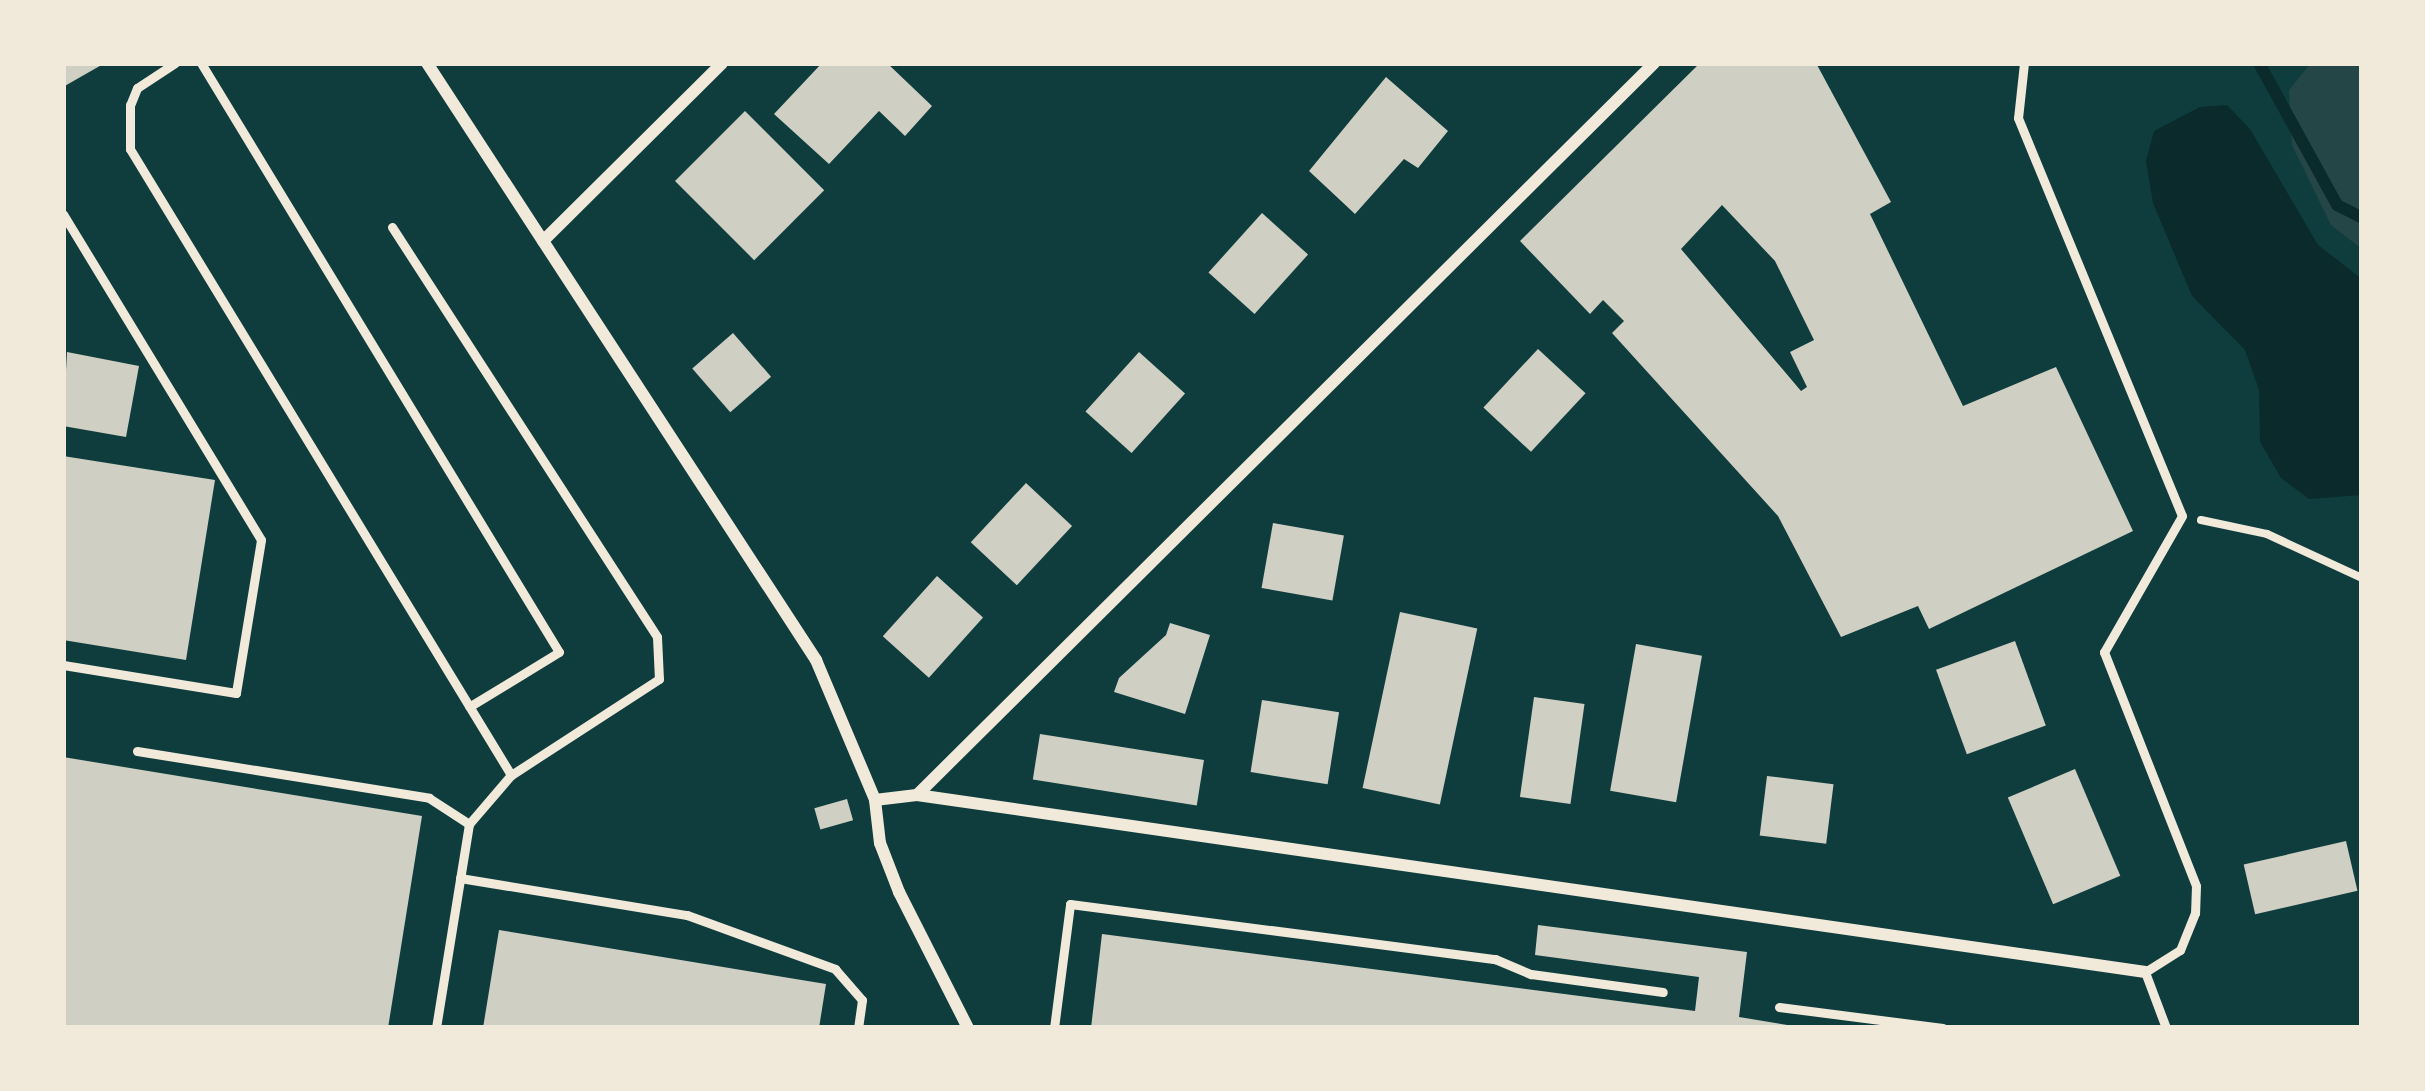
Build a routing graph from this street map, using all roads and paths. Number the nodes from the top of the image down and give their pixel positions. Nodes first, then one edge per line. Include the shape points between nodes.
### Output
1 (175, 63) edge
2 (201, 63) edge
3 (427, 63) edge
4 (722, 63) edge
5 (1654, 63) edge
6 (2024, 63) edge
7 (63, 214) edge
8 (392, 227) dead end
9 (543, 242) junction
10 (2182, 516) junction
11 (2362, 578) edge
12 (63, 664) edge
13 (469, 706) junction
14 (137, 751) dead end
15 (511, 775) junction
16 (917, 795) junction
17 (875, 800) junction
18 (469, 824) junction
19 (460, 878) junction
20 (2145, 973) junction
21 (1664, 992) dead end
22 (1779, 1007) dead end
23 (436, 1028) edge
24 (858, 1028) edge
25 (968, 1028) edge
26 (1054, 1028) edge
27 (1942, 1028) edge
28 (2166, 1028) edge

1 - 13 lane via 137,88 130,148
2 - 13 lane via 559,652
3 - 9 street
4 - 9 street
5 - 16 street
6 - 10 lane via 2018,118
7 - 12 lane via 261,540 236,693
8 - 15 lane via 657,637 659,679
9 - 17 street via 816,660
10 - 11 path via 2267,534
10 - 20 lane via 2104,652 2196,886 2180,950
13 - 15 lane
14 - 18 lane via 429,798
15 - 18 lane
16 - 17 street
16 - 20 street
17 - 25 street via 880,843 899,892
18 - 19 lane
19 - 23 lane
19 - 24 lane via 687,915 836,969 862,1000
20 - 28 lane
21 - 26 lane via 1531,974 1495,959 1070,904
22 - 27 lane

